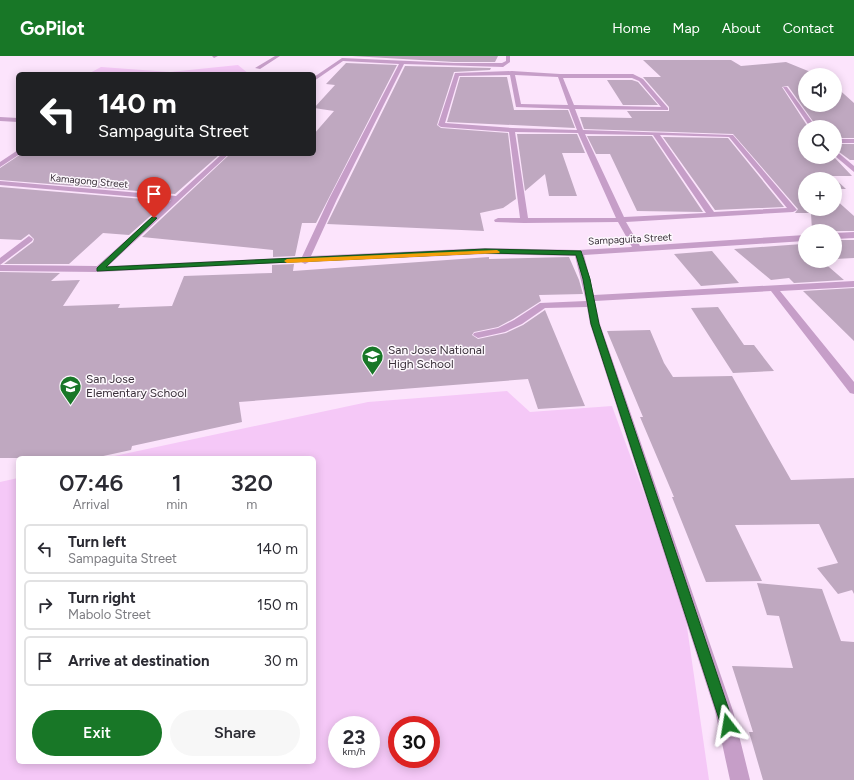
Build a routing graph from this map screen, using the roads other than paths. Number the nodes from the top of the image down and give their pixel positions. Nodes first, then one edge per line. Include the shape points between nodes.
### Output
1 (195, 56) edge
2 (278, 56) edge
3 (508, 56) edge
4 (206, 58) dead end
5 (402, 63) junction
6 (258, 68) dead end
7 (512, 73) junction
8 (560, 76) junction
9 (316, 78) edge
10 (785, 88) dead end
11 (572, 106) junction
12 (0, 120) edge
13 (16, 120) edge
14 (808, 120) edge
15 (512, 130) junction
16 (580, 130) junction
17 (655, 133) junction
18 (842, 141) edge
19 (854, 141) edge
20 (16, 153) edge
21 (224, 156) edge
22 (842, 159) edge
23 (0, 165) edge
24 (854, 170) edge
25 (0, 183) edge
26 (176, 198) junction
27 (711, 214) junction
28 (498, 220) dead end
29 (621, 220) junction
30 (524, 221) junction
31 (854, 235) edge
32 (842, 236) edge
33 (29, 239) dead end
34 (798, 239) edge
35 (638, 250) junction
36 (579, 253) junction
37 (305, 261) junction
38 (0, 262) edge
39 (0, 268) edge
40 (99, 269) junction
41 (854, 284) edge
42 (774, 289) junction
43 (591, 301) junction
44 (478, 335) dead end
45 (854, 390) edge
46 (740, 780) edge

1 - 4 street
2 - 6 street
3 - 5 street via 508,62 503,65
5 - 9 street via 343,60
5 - 37 street
7 - 8 street
7 - 11 street via 518,106
7 - 15 street via 457,74 441,125
8 - 11 street
8 - 11 street via 636,77 666,109
10 - 14 street
11 - 16 street
12 - 13 street
15 - 16 street
15 - 30 street
16 - 17 street
16 - 29 street
17 - 27 street
17 - 27 street via 731,136 793,209
18 - 19 street
20 - 23 street
21 - 26 street
22 - 24 street
25 - 26 street, Kamagong Street
26 - 40 street
27 - 29 street
28 - 30 street
29 - 30 street
29 - 35 street
31 - 32 street
33 - 38 street
34 - 35 street, Sampaguita Street
35 - 36 street, Sampaguita Street
36 - 37 street, Sampaguita Street via 485,251
36 - 43 street
37 - 40 street, Sampaguita Street
39 - 40 street, Sampaguita Street
41 - 42 street
42 - 43 street
42 - 45 street
43 - 44 street via 543,305 501,330
43 - 46 street via 598,331 724,711

